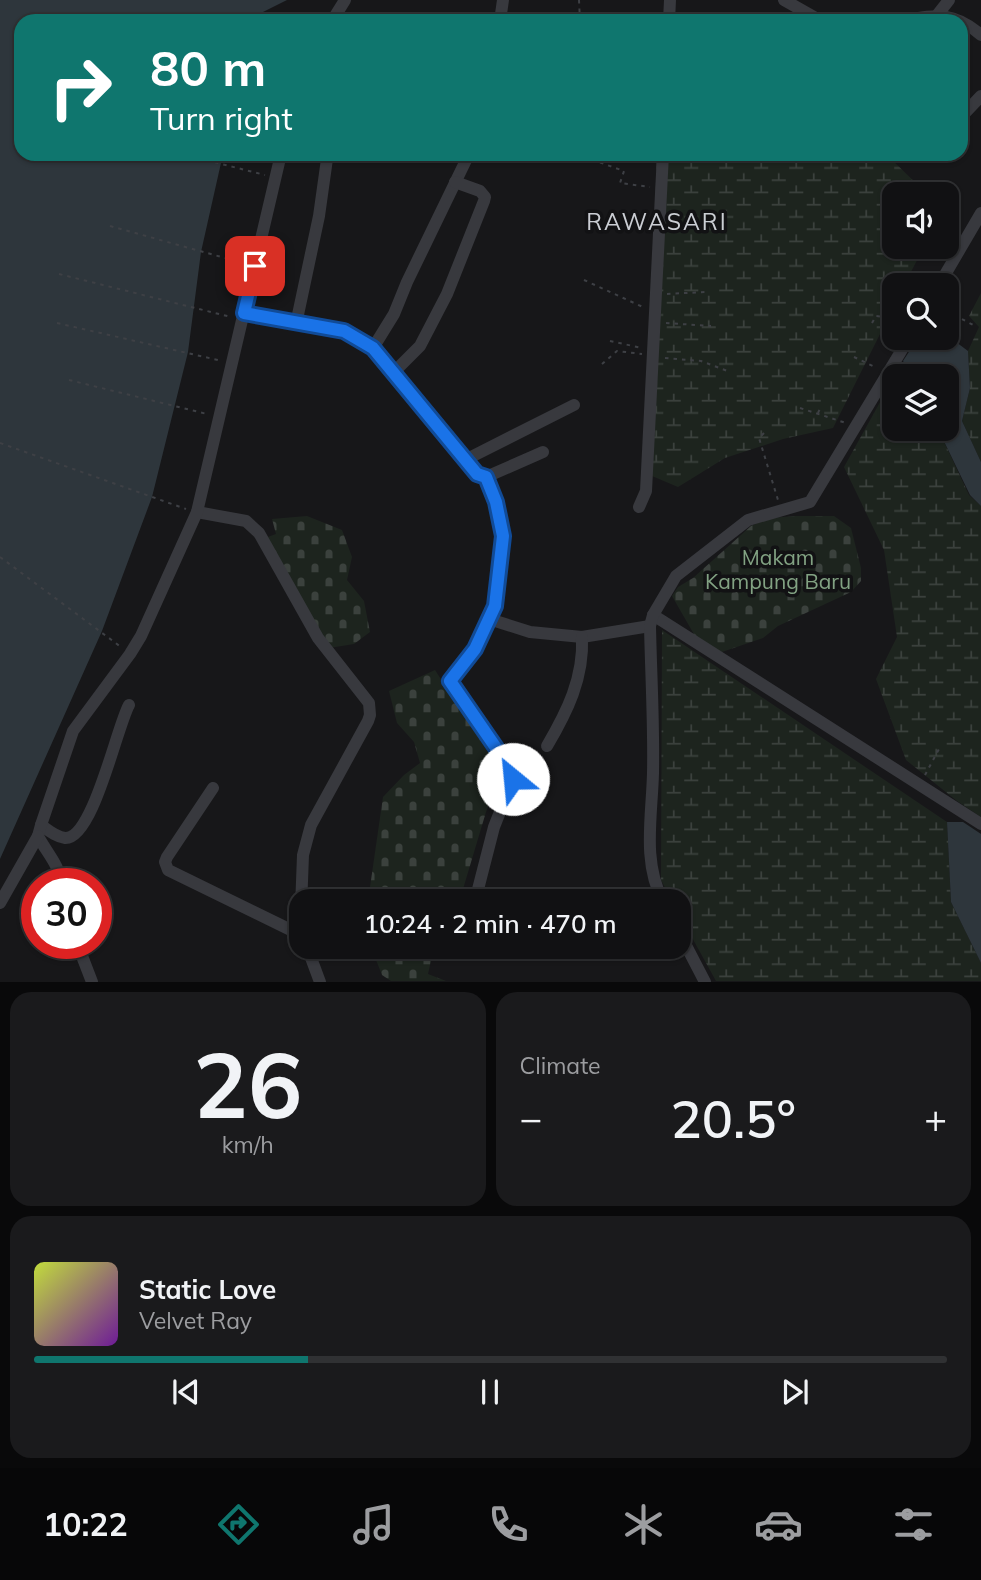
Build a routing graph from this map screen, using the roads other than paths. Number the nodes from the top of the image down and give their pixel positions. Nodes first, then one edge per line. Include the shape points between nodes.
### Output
1 (784, 0) edge
2 (949, 0) edge
3 (809, 14) edge
4 (938, 14) edge
5 (981, 96) edge
6 (968, 110) edge
7 (279, 161) edge
8 (327, 161) edge
9 (466, 161) edge
10 (663, 161) edge
11 (455, 182) junction
12 (981, 213) edge
13 (946, 273) edge
14 (243, 316) junction
15 (296, 324) junction
16 (373, 348) junction
17 (902, 350) edge
18 (392, 374) junction
19 (574, 405) dead end
20 (543, 452) dead end
21 (465, 460) junction
22 (486, 477) junction
23 (639, 507) dead end
24 (197, 512) junction
25 (489, 620) junction
26 (651, 620) junction
27 (582, 637) junction
28 (130, 705) dead end
29 (547, 746) dead end
30 (214, 788) dead end
31 (981, 824) edge
32 (39, 830) junction
33 (58, 868) edge
34 (302, 889) edge
35 (478, 889) edge
36 (656, 889) edge
37 (0, 903) edge
38 (289, 929) edge
39 (691, 955) edge
40 (84, 959) edge
41 (311, 959) edge
42 (93, 982) edge
43 (320, 982) edge
44 (705, 982) edge

1 - 3 street
2 - 4 street
5 - 6 street
7 - 14 street
8 - 15 street
9 - 11 street
10 - 23 street via 646,491
11 - 16 street via 394,314
11 - 18 street via 480,191 484,201 442,305 420,346
12 - 13 street
14 - 15 street
14 - 24 street
15 - 16 street via 344,331
16 - 18 street
17 - 26 street via 810,502 748,520 676,576
18 - 21 street
19 - 21 street
20 - 22 street
21 - 22 street
22 - 25 street via 503,536 495,606
24 - 32 street via 130,654 73,731
24 - 34 street via 246,521 259,533 318,638 369,704 368,721 311,825 303,855
25 - 27 street via 530,632
25 - 35 street via 475,649 450,681 512,771
26 - 27 street
26 - 31 street
26 - 36 street via 650,859
27 - 29 street via 580,676
28 - 32 street via 80,828 66,838
30 - 38 street via 167,857 168,870
32 - 33 street via 45,851
32 - 37 street
39 - 44 street
40 - 42 street
41 - 43 street

